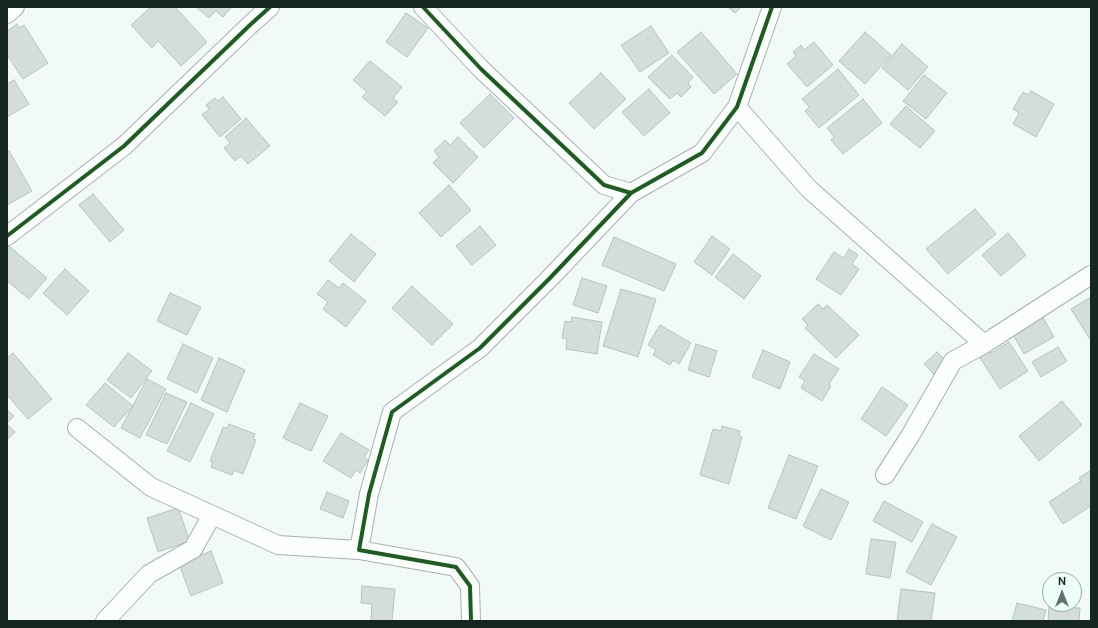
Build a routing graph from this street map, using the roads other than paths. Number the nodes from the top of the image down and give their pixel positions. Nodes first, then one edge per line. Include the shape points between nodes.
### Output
1 (15, 7) edge
2 (270, 7) edge
3 (423, 7) edge
4 (772, 7) edge
5 (7, 14) edge
6 (737, 107) junction
7 (631, 193) junction
8 (7, 236) edge
9 (1091, 275) edge
10 (984, 344) junction
11 (77, 428) dead end
12 (885, 474) dead end
13 (212, 515) junction
14 (359, 550) junction
15 (105, 621) edge
16 (471, 621) edge

1 - 5 street
2 - 8 street via 124,146
3 - 7 street via 481,69 604,185
4 - 6 street
6 - 7 street via 702,153
6 - 10 street via 809,189
7 - 14 street via 480,348 392,412 369,494
9 - 10 street
10 - 12 street via 953,361
11 - 13 street via 151,487
13 - 14 street via 278,545
13 - 15 street via 193,549 149,574
14 - 16 street via 456,567 470,586

